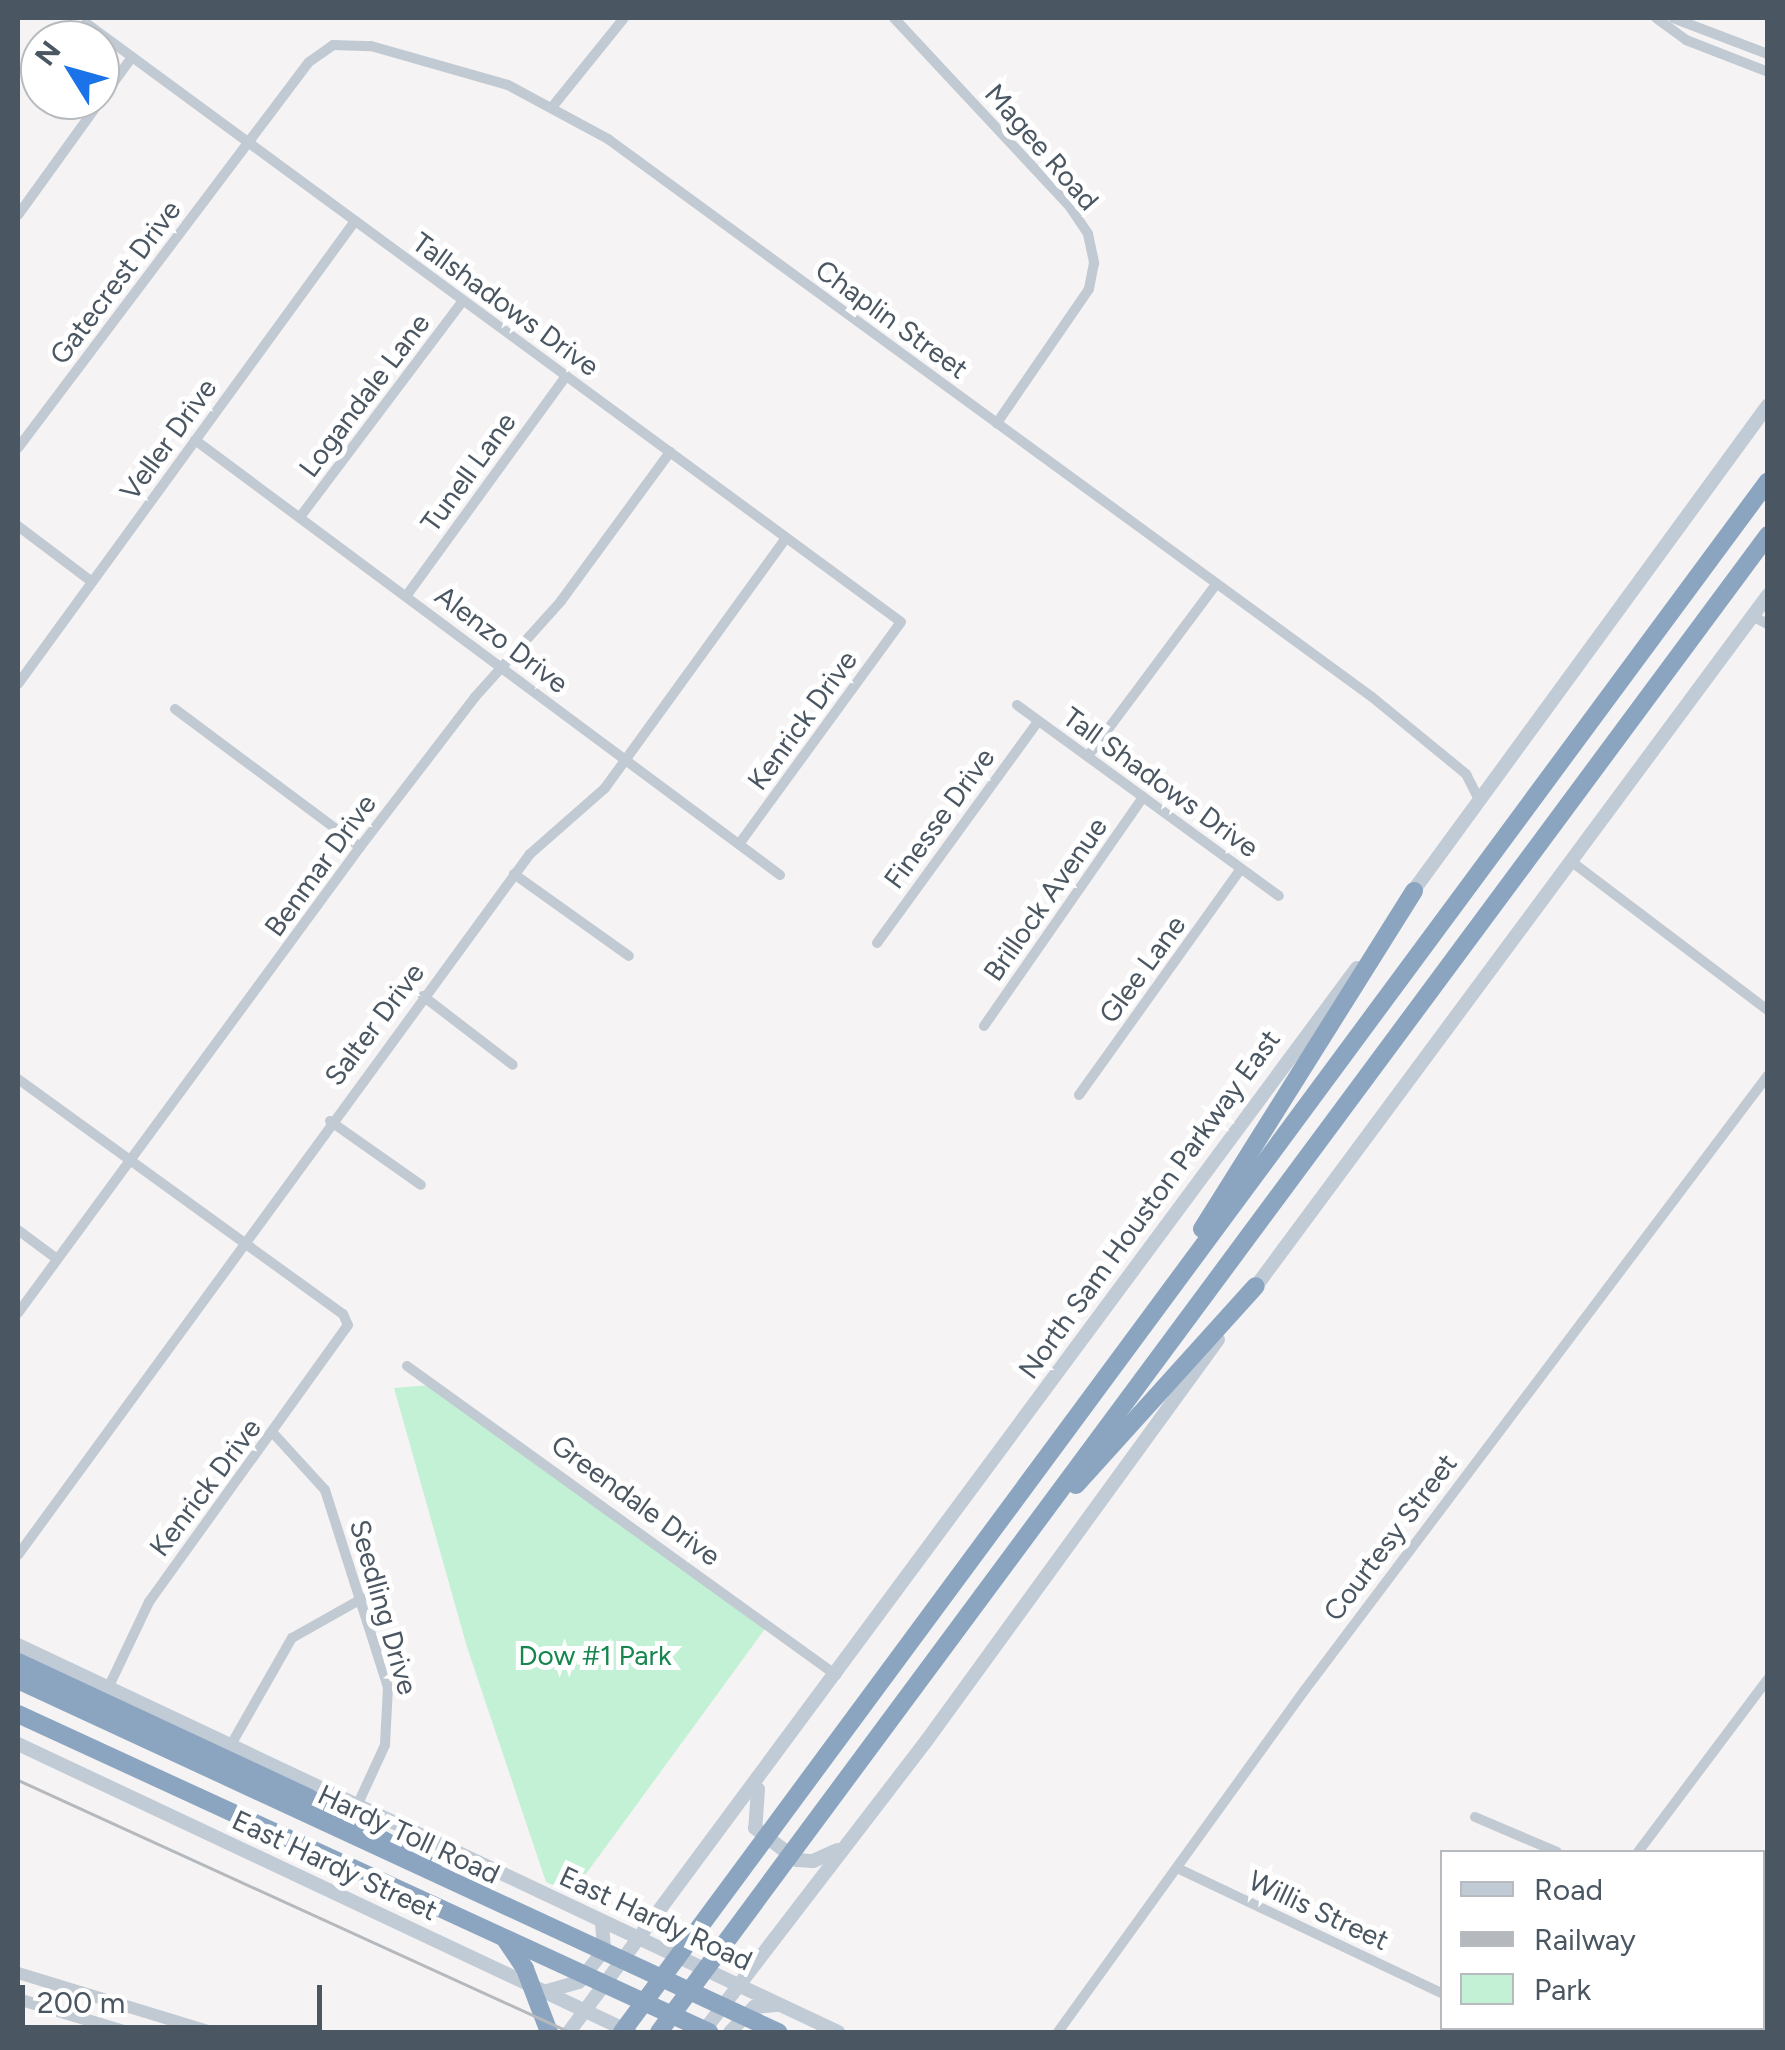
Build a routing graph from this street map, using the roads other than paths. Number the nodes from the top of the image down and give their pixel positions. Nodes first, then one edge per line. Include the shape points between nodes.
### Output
1 (624, 18) edge
2 (894, 18) edge
3 (1656, 18) edge
4 (1673, 18) edge
5 (120, 48) edge
6 (1768, 54) edge
7 (132, 57) junction
8 (1768, 72) edge
9 (553, 106) junction
10 (248, 143) junction
11 (18, 215) edge
12 (355, 221) junction
13 (463, 300) junction
14 (566, 376) junction
15 (1768, 405) edge
16 (997, 424) junction
17 (196, 440) junction
18 (18, 448) edge
19 (670, 452) junction
20 (1768, 481) edge
21 (300, 517) junction
22 (18, 526) edge
23 (1768, 534) edge
24 (786, 538) junction
25 (92, 582) junction
26 (1216, 584) junction
27 (1768, 594) edge
28 (407, 595) junction
29 (1752, 616) junction
30 (900, 622) joint
31 (1768, 624) edge
32 (504, 667) junction
33 (18, 684) edge
34 (1017, 705) dead end
35 (175, 709) dead end
36 (1038, 720) junction
37 (1088, 756) junction
38 (624, 762) junction
39 (1143, 797) junction
40 (1480, 801) junction
41 (739, 844) junction
42 (360, 846) junction
43 (1572, 862) junction
44 (1241, 869) junction
45 (514, 874) junction
46 (780, 876) dead end
47 (1414, 891) junction
48 (1279, 896) dead end
49 (877, 943) dead end
50 (628, 956) dead end
51 (423, 996) junction
52 (1768, 1010) edge
53 (984, 1026) dead end
54 (513, 1065) dead end
55 (1768, 1075) edge
56 (18, 1079) edge
57 (1079, 1095) dead end
58 (330, 1122) junction
59 (131, 1163) junction
60 (421, 1185) dead end
61 (18, 1230) edge
62 (242, 1244) junction
63 (57, 1259) junction
64 (1256, 1286) junction
65 (18, 1313) edge
66 (406, 1366) dead end
67 (274, 1434) junction
68 (1014, 1503) junction
69 (1036, 1524) junction
70 (18, 1555) edge
71 (362, 1598) junction
72 (18, 1645) edge
73 (18, 1662) edge
74 (836, 1675) junction
75 (1768, 1679) edge
76 (18, 1680) edge
77 (110, 1684) junction
78 (18, 1714) edge
79 (91, 1714) junction
80 (232, 1743) junction
81 (18, 1744) edge
82 (770, 1766) junction
83 (356, 1808) junction
84 (1475, 1817) dead end
85 (848, 1843) junction
86 (1551, 1850) edge
87 (1640, 1850) edge
88 (1177, 1868) junction
89 (602, 1920) junction
90 (640, 1938) junction
91 (18, 1974) edge
92 (738, 1985) junction
93 (542, 1992) junction
94 (1440, 1992) edge
95 (18, 1998) edge
96 (779, 2005) junction
97 (584, 2012) junction
98 (776, 2031) edge
99 (128, 2032) edge
100 (211, 2032) edge
101 (549, 2032) edge
102 (569, 2032) edge
103 (622, 2032) edge
104 (630, 2032) edge
105 (659, 2032) edge
106 (706, 2032) edge
107 (730, 2032) edge
108 (838, 2032) edge
109 (1058, 2032) edge

1 - 9 street
2 - 16 street, Magee Road via 1070,206 1088,234 1094,263 1089,290
3 - 8 street via 1686,40
4 - 6 street
5 - 7 street, Tallshadows Drive
7 - 10 street, Tallshadows Drive
7 - 11 street
9 - 10 street, Chaplin Street via 508,85 343,43 309,62
9 - 16 street, Chaplin Street via 608,138
10 - 12 street, Tallshadows Drive
10 - 18 street, Gatecrest Drive
12 - 13 street, Tallshadows Drive
12 - 17 street, Veller Drive
13 - 14 street, Tallshadows Drive
13 - 21 street, Logandale Lane
14 - 19 street, Tallshadows Drive
14 - 28 street, Tunell Lane
15 - 40 main road, North Sam Houston Parkway East
16 - 26 street, Chaplin Street
17 - 21 street, Alenzo Drive
17 - 25 street, Veller Drive
19 - 24 street, Tallshadows Drive
19 - 32 street, Benmar Drive
20 - 68 highway
21 - 28 street, Alenzo Drive
22 - 25 street
23 - 69 highway
24 - 30 street, Tallshadows Drive
24 - 38 street, Salter Drive
25 - 33 street, Veller Drive
26 - 37 street
26 - 40 street, Chaplin Street via 1372,696 1466,774
27 - 29 main road
28 - 32 street, Alenzo Drive
29 - 31 street
29 - 43 main road
30 - 41 street, Kenrick Drive
32 - 38 street, Alenzo Drive
32 - 42 street, Benmar Drive
34 - 36 street, Tall Shadows Drive
35 - 42 street
36 - 37 street, Tall Shadows Drive
36 - 49 street, Finesse Drive
37 - 39 street, Tall Shadows Drive
38 - 41 street, Alenzo Drive
38 - 45 street, Salter Drive via 594,800 543,840
39 - 44 street, Tall Shadows Drive
39 - 53 street, Brillock Avenue
40 - 47 main road, North Sam Houston Parkway East
41 - 46 street, Alenzo Drive
42 - 59 street, Benmar Drive
43 - 52 street
43 - 64 main road
44 - 48 street, Tall Shadows Drive
44 - 57 street, Glee Lane
45 - 50 street
45 - 51 street, Salter Drive
47 - 68 highway via 1230,1187
47 - 74 main road, North Sam Houston Parkway East
51 - 54 street
51 - 58 street, Salter Drive
55 - 88 street, Courtesy Street
56 - 59 street
58 - 60 street
58 - 62 street, Salter Drive
59 - 62 street
59 - 63 street, Benmar Drive
61 - 63 street
62 - 67 street, Kenrick Drive via 343,1314 348,1325
62 - 70 street, Salter Drive
63 - 65 street, Benmar Drive
64 - 69 highway via 1122,1439
64 - 85 main road
66 - 74 street, Greendale Drive
67 - 71 street, Seedling Drive via 325,1490
67 - 77 street, Kenrick Drive via 149,1602
68 - 103 highway
69 - 105 highway
71 - 80 street via 313,1622 282,1649
71 - 83 street, Seedling Drive via 390,1708 385,1745
72 - 77 main road, East Hardy Road
73 - 101 highway via 408,1848 474,1899 498,1928 525,1968
74 - 82 main road, North Sam Houston Parkway East
75 - 87 street
76 - 79 highway, Hardy Toll Road
77 - 80 main road, East Hardy Road
78 - 106 highway, Hardy Toll Road
79 - 83 highway
79 - 98 highway, Hardy Toll Road
80 - 83 main road, East Hardy Road
81 - 93 main road, East Hardy Street
82 - 85 main road via 752,1800 755,1828 797,1860 827,1857
82 - 90 main road, North Sam Houston Parkway East
83 - 89 main road, East Hardy Road
84 - 86 street
85 - 92 main road
88 - 94 street, Willis Street
88 - 109 street, Courtesy Street
89 - 90 main road, East Hardy Road
89 - 93 main road via 604,1950 579,1982 567,1991
90 - 92 main road, East Hardy Road
90 - 97 main road, North Sam Houston Parkway East
91 - 100 street
92 - 96 main road, East Hardy Road
92 - 106 main road
93 - 97 main road, East Hardy Street
95 - 99 street
96 - 107 main road via 754,2007
96 - 108 main road, East Hardy Road
97 - 102 main road, North Sam Houston Parkway East
97 - 104 main road, East Hardy Street

